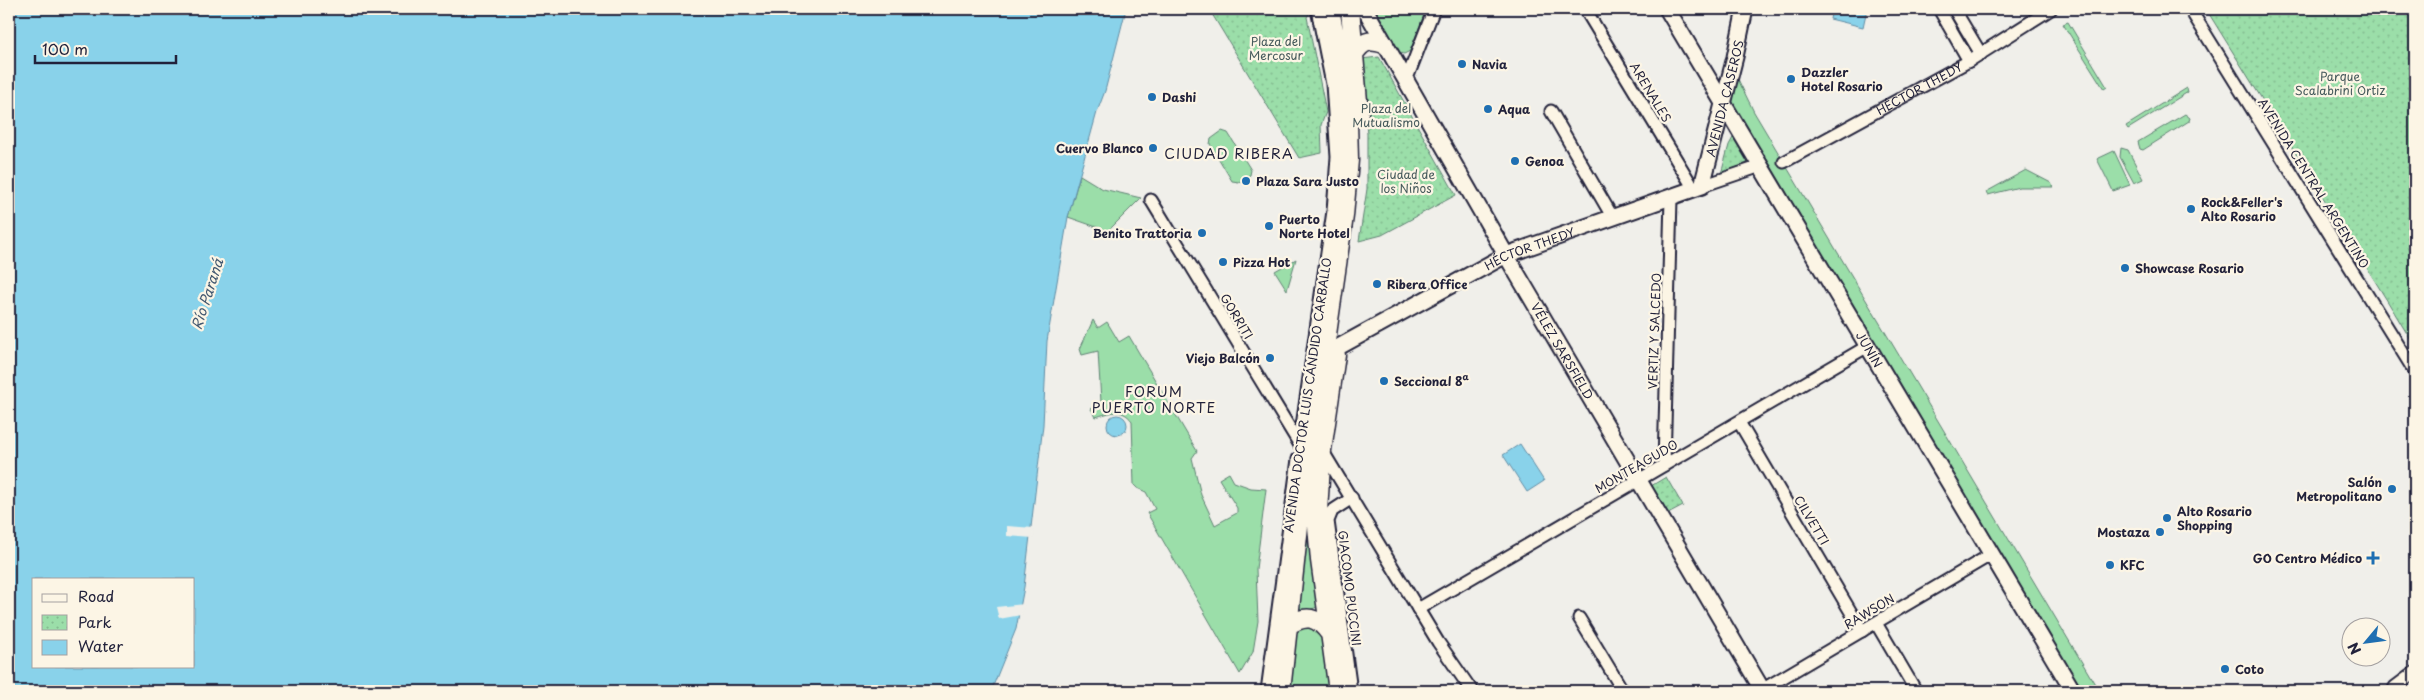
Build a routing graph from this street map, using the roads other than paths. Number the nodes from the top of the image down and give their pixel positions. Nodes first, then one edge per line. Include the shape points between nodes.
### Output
1 (1318, 9) edge
2 (1330, 9) edge
3 (1350, 9) edge
4 (1364, 9) edge
5 (1434, 9) edge
6 (1585, 9) edge
7 (1667, 9) edge
8 (1745, 9) edge
9 (1939, 9) edge
10 (1954, 9) edge
11 (2051, 9) edge
12 (2190, 9) edge
13 (1384, 44) junction
14 (1354, 54) junction
15 (1981, 54) junction
16 (1969, 61) junction
17 (1406, 81) junction
18 (1721, 105) junction
19 (1551, 111) dead end
20 (1784, 162) dead end
21 (1762, 166) junction
22 (1698, 188) junction
23 (1671, 198) junction
24 (1151, 200) dead end
25 (1613, 218) junction
26 (1506, 255) junction
27 (1868, 346) junction
28 (1324, 355) junction
29 (2415, 372) edge
30 (1738, 422) junction
31 (1300, 445) junction
32 (1322, 450) junction
33 (1664, 465) junction
34 (1639, 480) junction
35 (1352, 498) junction
36 (1992, 554) junction
37 (1418, 608) junction
38 (1579, 618) dead end
39 (1876, 623) junction
40 (1287, 626) junction
41 (1862, 631) junction
42 (1330, 634) junction
43 (1277, 658) junction
44 (2415, 672) edge
45 (1267, 691) edge
46 (1280, 691) edge
47 (1338, 691) edge
48 (1351, 691) edge
49 (1472, 691) edge
50 (1623, 691) edge
51 (1762, 691) edge
52 (1916, 691) edge
53 (2073, 691) edge
54 (2393, 691) edge

1 - 28 street, AVENIDA DOCTOR LUIS CÁNDIDO CARBALLO via 1332,84 1337,157
2 - 28 main road, AVENIDA DOCTOR LUIS CÁNDIDO CARBALLO via 1343,81 1349,160
3 - 14 main road, AVENIDA DOCTOR LUIS CÁNDIDO CARBALLO
4 - 13 main road, VÉLEZ SARSFIELD
5 - 17 street
6 - 22 street, ARENALES
7 - 18 main road, JUNÍN
8 - 18 main road, AVENIDA CASEROS
9 - 16 street
10 - 15 street
11 - 15 street, HÉCTOR THEDY
12 - 29 street, AVENIDA CENTRAL ARGENTINO
13 - 14 main road via 1367,41 1360,44
13 - 17 main road, VÉLEZ SARSFIELD
14 - 28 main road, AVENIDA DOCTOR LUIS CÁNDIDO CARBALLO via 1359,160
15 - 16 street, HÉCTOR THEDY
16 - 20 street, HÉCTOR THEDY
17 - 26 main road, VÉLEZ SARSFIELD
18 - 21 main road, JUNÍN
18 - 22 main road, AVENIDA CASEROS
19 - 25 street
21 - 22 street, HÉCTOR THEDY
21 - 27 main road, JUNÍN
22 - 23 main road, HÉCTOR THEDY
23 - 25 main road, HÉCTOR THEDY
23 - 33 street, VERTIZ Y SALCEDO
24 - 31 street, GORRITI
25 - 26 main road, HÉCTOR THEDY
26 - 28 main road, HÉCTOR THEDY
26 - 34 main road, VÉLEZ SARSFIELD
27 - 30 street, MONTEAGUDO
27 - 36 main road, JUNÍN
28 - 31 street, AVENIDA DOCTOR LUIS CÁNDIDO CARBALLO
28 - 32 main road, AVENIDA DOCTOR LUIS CÁNDIDO CARBALLO
28 - 40 main road, AVENIDA DOCTOR LUIS CÁNDIDO CARBALLO via 1308,443
30 - 33 street, MONTEAGUDO
30 - 41 street, CILVETTI
31 - 43 street, AVENIDA DOCTOR LUIS CÁNDIDO CARBALLO
32 - 35 street
32 - 42 main road, AVENIDA DOCTOR LUIS CÁNDIDO CARBALLO via 1317,526
33 - 34 street, MONTEAGUDO
34 - 37 street, MONTEAGUDO
34 - 51 main road, VÉLEZ SARSFIELD
35 - 37 street
35 - 48 street, GIACOMO PUCCINI via 1332,511 1328,521
36 - 39 street, RAWSON
36 - 53 main road, JUNÍN
37 - 49 street
38 - 50 street
39 - 41 street, RAWSON
39 - 52 street
40 - 42 main road via 1298,619 1311,618
40 - 43 main road, AVENIDA DOCTOR LUIS CÁNDIDO CARBALLO
41 - 51 street, RAWSON
42 - 47 main road, AVENIDA DOCTOR LUIS CÁNDIDO CARBALLO
43 - 45 street, AVENIDA DOCTOR LUIS CÁNDIDO CARBALLO
43 - 46 main road, AVENIDA DOCTOR LUIS CÁNDIDO CARBALLO
44 - 54 street

